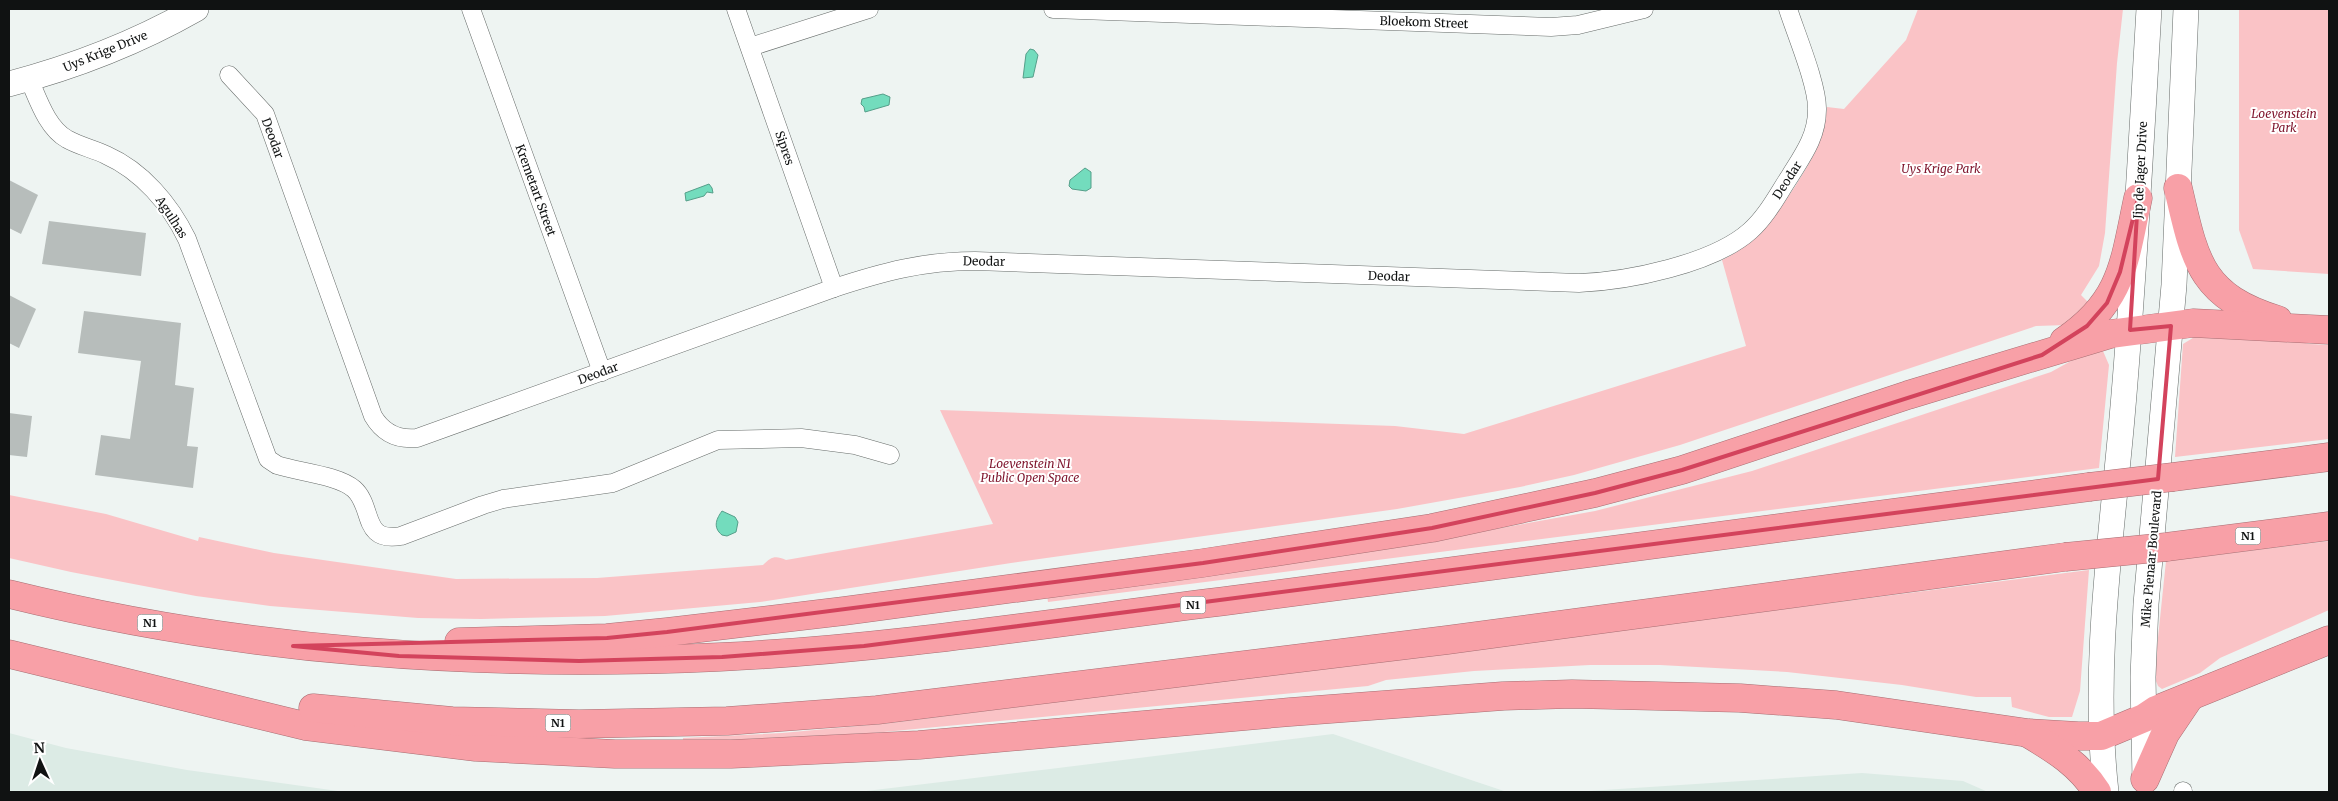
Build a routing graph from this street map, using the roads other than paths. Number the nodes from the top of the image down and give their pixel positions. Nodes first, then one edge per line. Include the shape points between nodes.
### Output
1 (196, 9) edge
2 (471, 9) edge
3 (736, 9) edge
4 (869, 9) edge
5 (1053, 9) edge
6 (1644, 9) edge
7 (1788, 9) edge
8 (2149, 9) edge
9 (2186, 9) edge
10 (750, 47) junction
11 (229, 75) dead end
12 (19, 81) edge
13 (2178, 188) junction
14 (2138, 198) junction
15 (834, 288) junction
16 (2171, 326) junction
17 (2130, 330) junction
18 (2322, 330) edge
19 (2042, 355) junction
20 (602, 372) junction
21 (890, 455) dead end
22 (2329, 457) edge
23 (2329, 526) edge
24 (9, 594) edge
25 (2329, 640) edge
26 (293, 646) junction
27 (9, 654) edge
28 (58, 667) junction
29 (2190, 697) junction
30 (2144, 718) junction
31 (2028, 733) junction
32 (2101, 736) junction
33 (2146, 786) edge
34 (2097, 792) edge
35 (2106, 792) edge

1 - 12 main road, Uys Krige Drive via 165,26 69,67
2 - 20 street, Kremetart Street
3 - 10 street, Sipres
4 - 10 street
5 - 6 street, Bloekom Street via 1551,27 1578,25
7 - 15 street, Deodar via 1818,107 1808,147 1751,231 1712,254 1656,272 1628,279 1579,283 957,261 903,267
8 - 14 main road, Jip de Jager Drive
9 - 13 main road
10 - 15 street, Sipres
11 - 20 street, Deodar via 265,114 373,416 383,429 398,437 417,438
12 - 21 street, Agulhas via 66,139 118,161 139,176 180,224 265,455 277,465 346,484 356,491 373,528 381,535 401,536 503,499 613,483 718,440 801,438
13 - 16 main road
13 - 18 highway via 2195,254 2214,286 2245,308
14 - 17 main road, Jip de Jager Drive
14 - 19 highway via 2120,272 2106,303 2081,330
15 - 20 street, Deodar
16 - 17 highway
16 - 18 highway via 2193,323
16 - 30 main road, Mike Pienaar Boulevard via 2146,604
17 - 19 highway
17 - 32 main road via 2100,675
19 - 26 highway via 1898,398 1682,470 1595,493 1432,528 1163,568 667,632 607,638
22 - 26 highway, N1, bridge via 864,646 722,657 578,661 399,656
23 - 28 highway, N1, bridge via 2065,557 1060,688 877,710 726,721 579,724 433,720 345,713 199,694
24 - 26 highway, N1 via 193,631
25 - 29 highway
27 - 28 highway, N1
28 - 31 highway via 305,726 476,747 615,754 731,754 919,745 1429,700 1572,694 1740,698 1836,705
29 - 30 highway
29 - 33 highway via 2165,734
30 - 32 highway
30 - 33 main road, Mike Pienaar Boulevard
31 - 32 highway
31 - 34 highway via 2076,766
32 - 35 main road

